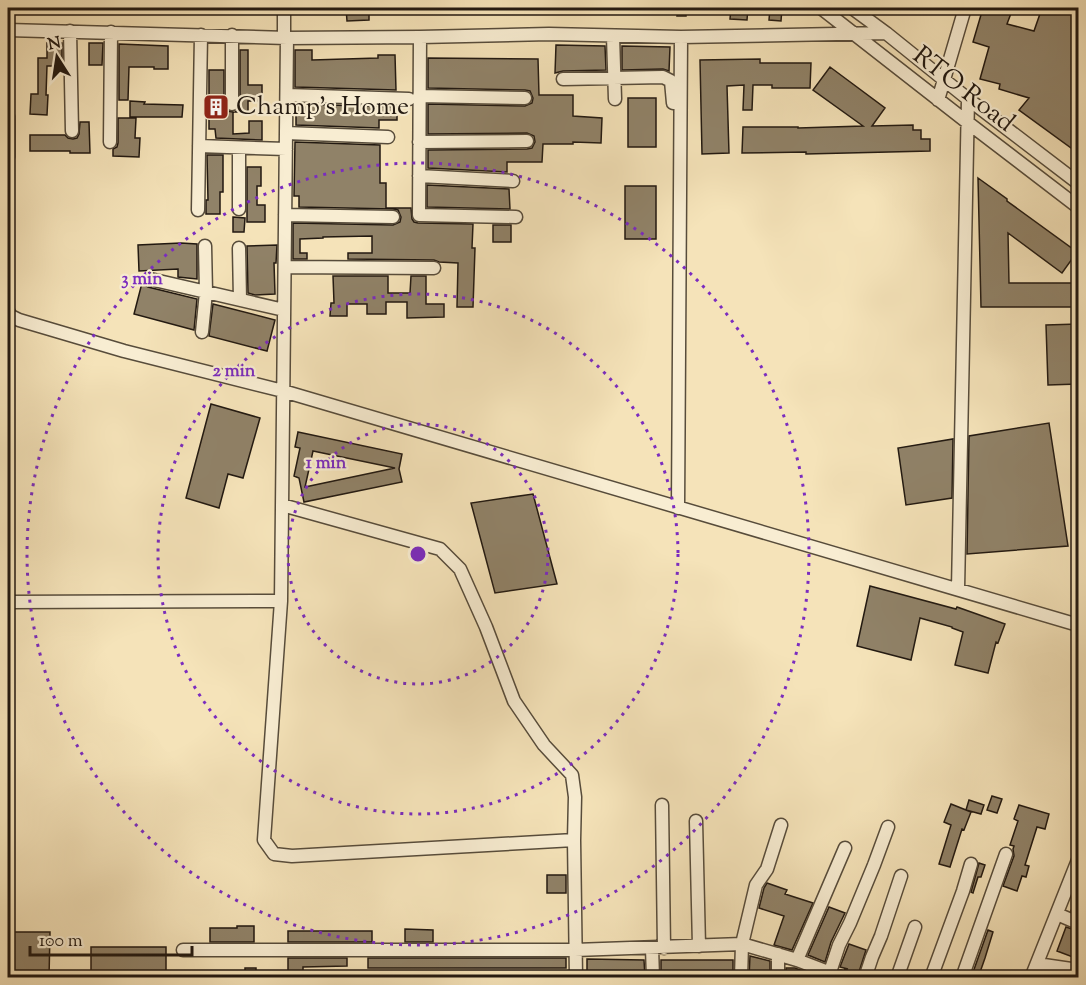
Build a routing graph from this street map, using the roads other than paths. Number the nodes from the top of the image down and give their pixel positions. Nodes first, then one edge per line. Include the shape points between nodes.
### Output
1 (284, 8) edge
2 (821, 8) edge
3 (852, 8) edge
4 (965, 8) edge
5 (8, 30) edge
6 (70, 31) junction
7 (111, 32) junction
8 (855, 33) junction
9 (886, 33) junction
10 (201, 35) junction
11 (232, 35) junction
12 (613, 36) junction
13 (420, 37) junction
14 (681, 37) junction
15 (285, 38) junction
16 (614, 79) junction
17 (563, 80) dead end
18 (944, 80) junction
19 (287, 95) junction
20 (414, 97) junction
21 (525, 98) dead end
22 (615, 99) dead end
23 (968, 99) junction
24 (938, 100) junction
25 (232, 104) dead end
26 (8, 116) edge
27 (967, 122) junction
28 (674, 125) dead end
29 (72, 131) dead end
30 (286, 133) junction
31 (388, 137) dead end
32 (527, 141) dead end
33 (110, 142) dead end
34 (419, 142) junction
35 (199, 146) junction
36 (239, 148) junction
37 (286, 149) junction
38 (8, 157) edge
39 (419, 176) junction
40 (513, 180) dead end
41 (1078, 183) edge
42 (1078, 207) edge
43 (239, 209) dead end
44 (198, 210) dead end
45 (285, 215) junction
46 (393, 217) dead end
47 (516, 217) dead end
48 (206, 246) dead end
49 (239, 248) dead end
50 (285, 267) junction
51 (434, 268) dead end
52 (150, 279) dead end
53 (206, 292) junction
54 (240, 299) junction
55 (284, 310) junction
56 (8, 311) edge
57 (202, 332) dead end
58 (283, 391) junction
59 (282, 505) junction
60 (678, 508) junction
61 (958, 590) junction
62 (281, 601) junction
63 (8, 602) edge
64 (1078, 625) edge
65 (662, 805) dead end
66 (696, 821) dead end
67 (781, 825) dead end
68 (888, 827) dead end
69 (574, 840) junction
70 (845, 848) dead end
71 (1006, 854) dead end
72 (1078, 860) edge
73 (971, 864) dead end
74 (900, 876) dead end
75 (1073, 887) edge
76 (1057, 914) junction
77 (1078, 923) edge
78 (915, 927) dead end
79 (742, 944) junction
80 (699, 946) junction
81 (658, 948) junction
82 (183, 950) dead end
83 (575, 950) junction
84 (778, 954) junction
85 (797, 960) junction
86 (1037, 964) junction
87 (1078, 970) edge
88 (830, 972) junction
89 (576, 978) edge
90 (653, 978) edge
91 (741, 978) edge
92 (778, 978) edge
93 (844, 978) edge
94 (865, 978) edge
95 (897, 978) edge
96 (931, 978) edge
97 (962, 978) edge
98 (1031, 978) edge

1 - 15 street
2 - 8 street, RTO Road
3 - 9 street, RTO Road
4 - 18 street
5 - 6 street
6 - 7 street
6 - 29 street
7 - 10 street
7 - 33 street
8 - 9 street
8 - 14 street
8 - 24 street, RTO Road
9 - 18 street, RTO Road
10 - 11 street
10 - 35 street
11 - 15 street
11 - 25 street
12 - 13 street
12 - 14 street
12 - 16 street
13 - 15 street
13 - 20 street
14 - 60 street
15 - 19 street
16 - 17 street
16 - 22 street
16 - 28 street via 663,77 671,81
18 - 23 street, RTO Road
18 - 24 street
19 - 20 street
19 - 30 street
20 - 21 street
20 - 34 street
23 - 27 street
23 - 41 street, RTO Road
24 - 27 street, RTO Road
26 - 38 street
27 - 42 street, RTO Road
27 - 61 street
30 - 31 street
30 - 37 street
32 - 34 street
34 - 39 street
35 - 36 street
35 - 44 street
36 - 37 street
36 - 43 street
37 - 45 street
39 - 40 street
39 - 47 street via 419,215
45 - 46 street
45 - 50 street
48 - 53 street
49 - 54 street
50 - 51 street
50 - 55 street
52 - 53 street
53 - 54 street
53 - 57 street
54 - 55 street
55 - 58 street
56 - 58 street via 19,320 124,351
58 - 59 street
58 - 60 street
59 - 62 street
59 - 69 street via 440,549 460,569 514,701 543,745 572,775
60 - 61 street
61 - 64 street
62 - 63 street
62 - 69 street via 264,840 274,854
65 - 81 street
66 - 80 street
67 - 79 street via 767,869 756,885
68 - 88 street
69 - 83 street
70 - 85 street
71 - 97 street
72 - 75 street
73 - 96 street
74 - 94 street
75 - 76 street
76 - 77 street
76 - 86 street
78 - 95 street
79 - 80 street
79 - 84 street
79 - 91 street
80 - 81 street
81 - 83 street
81 - 90 street
82 - 83 street
83 - 89 street
84 - 85 street
84 - 92 street
85 - 88 street
86 - 87 street
86 - 98 street
88 - 93 street

